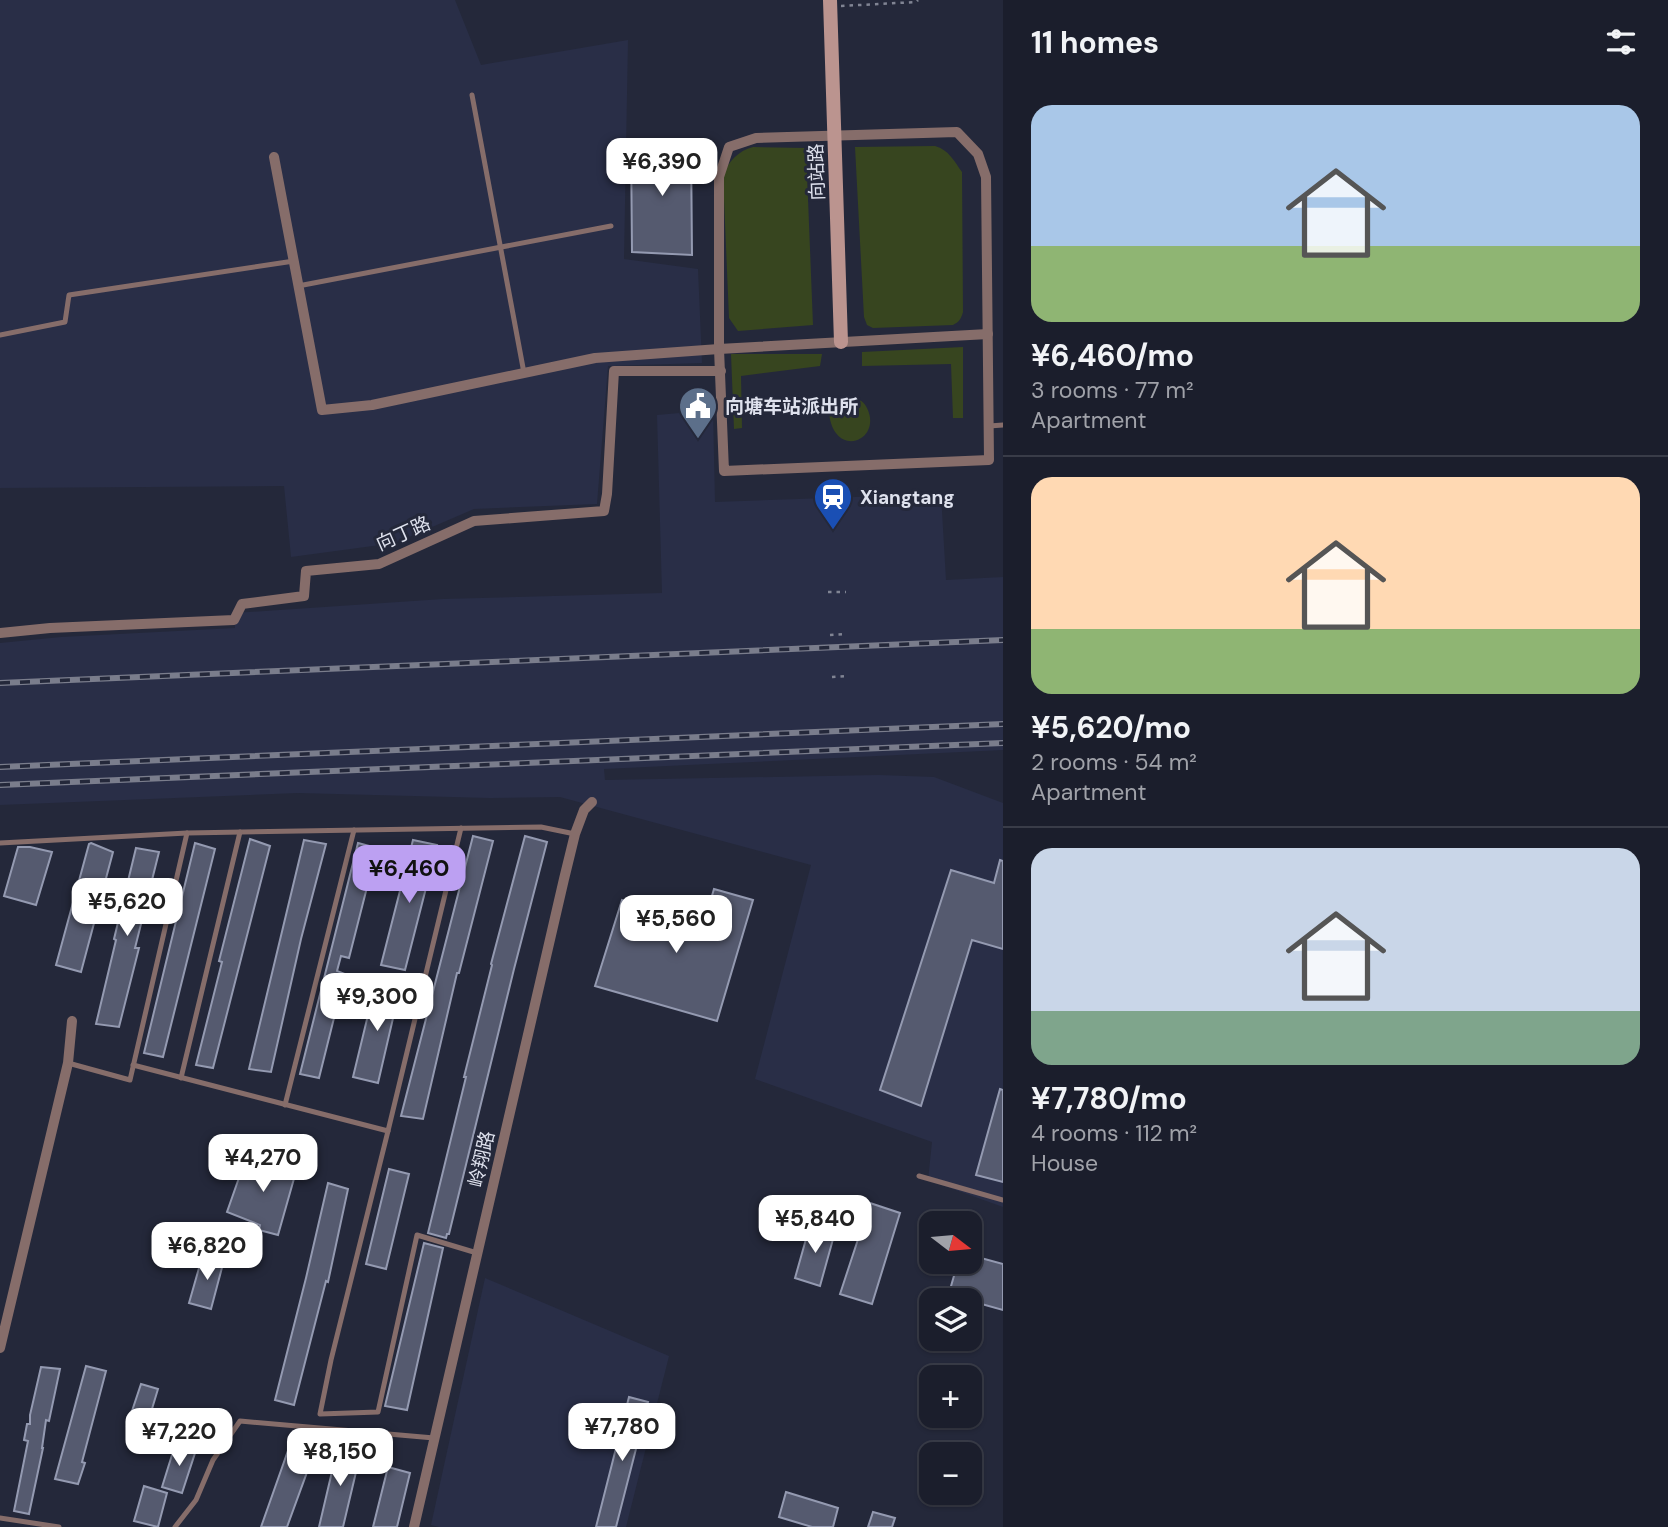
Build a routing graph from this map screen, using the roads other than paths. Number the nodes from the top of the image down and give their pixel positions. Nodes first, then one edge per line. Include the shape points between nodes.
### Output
1 (830, 3) edge
2 (472, 95) dead end
3 (834, 136) junction
4 (274, 157) dead end
5 (611, 226) dead end
6 (500, 247) junction
7 (293, 261) junction
8 (298, 286) junction
9 (988, 334) junction
10 (0, 335) edge
11 (841, 342) junction
12 (719, 349) junction
13 (721, 370) junction
14 (524, 373) junction
15 (1003, 425) edge
16 (989, 426) junction
17 (0, 633) edge
18 (592, 802) dead end
19 (461, 828) junction
20 (354, 830) junction
21 (240, 832) junction
22 (187, 833) junction
23 (575, 834) junction
24 (0, 843) edge
25 (72, 1021) dead end
26 (68, 1063) junction
27 (133, 1065) junction
28 (181, 1077) junction
29 (285, 1105) junction
30 (387, 1132) junction
31 (919, 1175) dead end
32 (1003, 1200) edge
33 (477, 1252) junction
34 (0, 1348) edge
35 (434, 1438) junction
36 (0, 1518) edge
37 (59, 1527) edge
38 (175, 1527) edge
39 (414, 1527) edge

1 - 3 street, 向站路
2 - 6 lane
3 - 9 street via 957,132 978,154 986,177
3 - 11 street, 向站路
3 - 12 street via 756,138 729,147 719,177
4 - 7 street
5 - 6 lane
6 - 8 lane
6 - 14 lane
7 - 8 street
7 - 10 lane via 69,295 65,323
8 - 14 street via 322,411
9 - 11 street
9 - 16 street
11 - 12 street
12 - 13 street
12 - 14 street via 595,358
13 - 16 street via 724,471 989,460
13 - 17 street, 向丁路 via 614,371 604,511 474,521 379,564 306,571 304,596 242,604 234,620
15 - 16 lane
18 - 23 street, 岭翔路
19 - 20 lane
19 - 23 lane via 541,827
19 - 30 lane
20 - 21 lane
20 - 29 lane
21 - 22 lane
21 - 28 lane
22 - 24 lane
22 - 27 lane
23 - 33 street, 岭翔路
25 - 26 street
26 - 27 lane via 130,1080
26 - 34 street
27 - 28 lane
28 - 29 lane
29 - 30 lane
30 - 33 lane via 320,1414 378,1412 417,1235
31 - 32 lane
33 - 35 street, 岭翔路
35 - 38 lane via 240,1422
35 - 39 street, 岭翔路
36 - 37 lane

